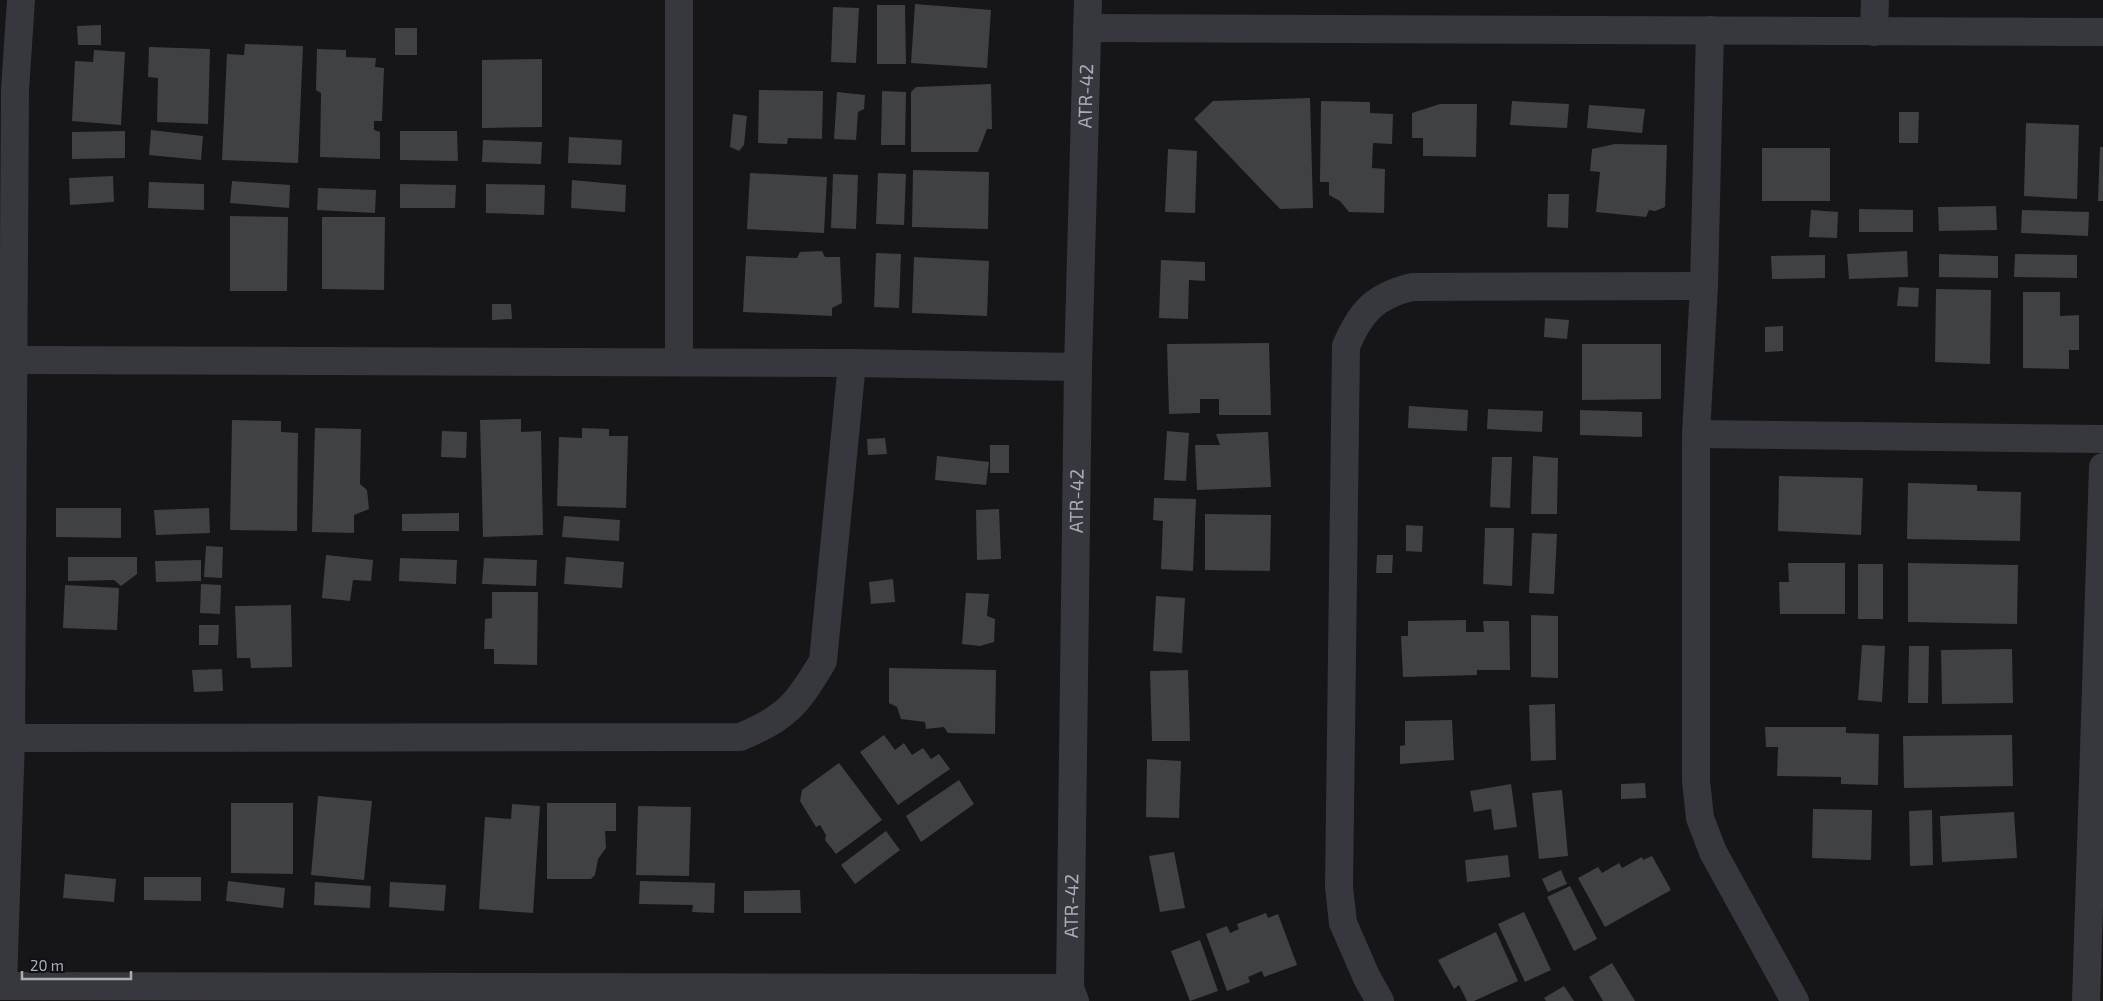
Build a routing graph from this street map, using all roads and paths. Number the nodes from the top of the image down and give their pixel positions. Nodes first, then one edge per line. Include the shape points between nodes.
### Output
1 (21, 0) edge
2 (679, 0) edge
3 (1088, 0) edge
4 (1875, 0) edge
5 (1087, 28) junction
6 (1710, 30) junction
7 (1874, 32) junction
8 (2103, 32) edge
9 (1704, 286) junction
10 (12, 360) junction
11 (679, 362) junction
12 (852, 363) junction
13 (1078, 368) junction
14 (1696, 434) junction
15 (2103, 439) edge
16 (2103, 466) edge
17 (11, 738) junction
18 (2, 986) edge
19 (1073, 995) edge
20 (1380, 1001) edge
21 (1795, 1001) edge
22 (2086, 1001) edge

1 - 10 street via 15,90
2 - 11 street
3 - 5 street, ATR-42
4 - 7 street
5 - 6 street
5 - 13 street, ATR-42
6 - 7 street
6 - 9 street
7 - 8 street
9 - 14 street
9 - 20 street via 1412,287 1390,292 1369,308 1349,338 1346,346 1339,887 1343,924
10 - 11 street
10 - 17 street
11 - 12 street
12 - 13 street
12 - 17 street via 823,660 787,712 765,727 740,737
13 - 19 street, ATR-42
14 - 15 street
14 - 21 street via 1696,782 1700,818 1712,852
16 - 22 street
17 - 18 street
18 - 19 street

